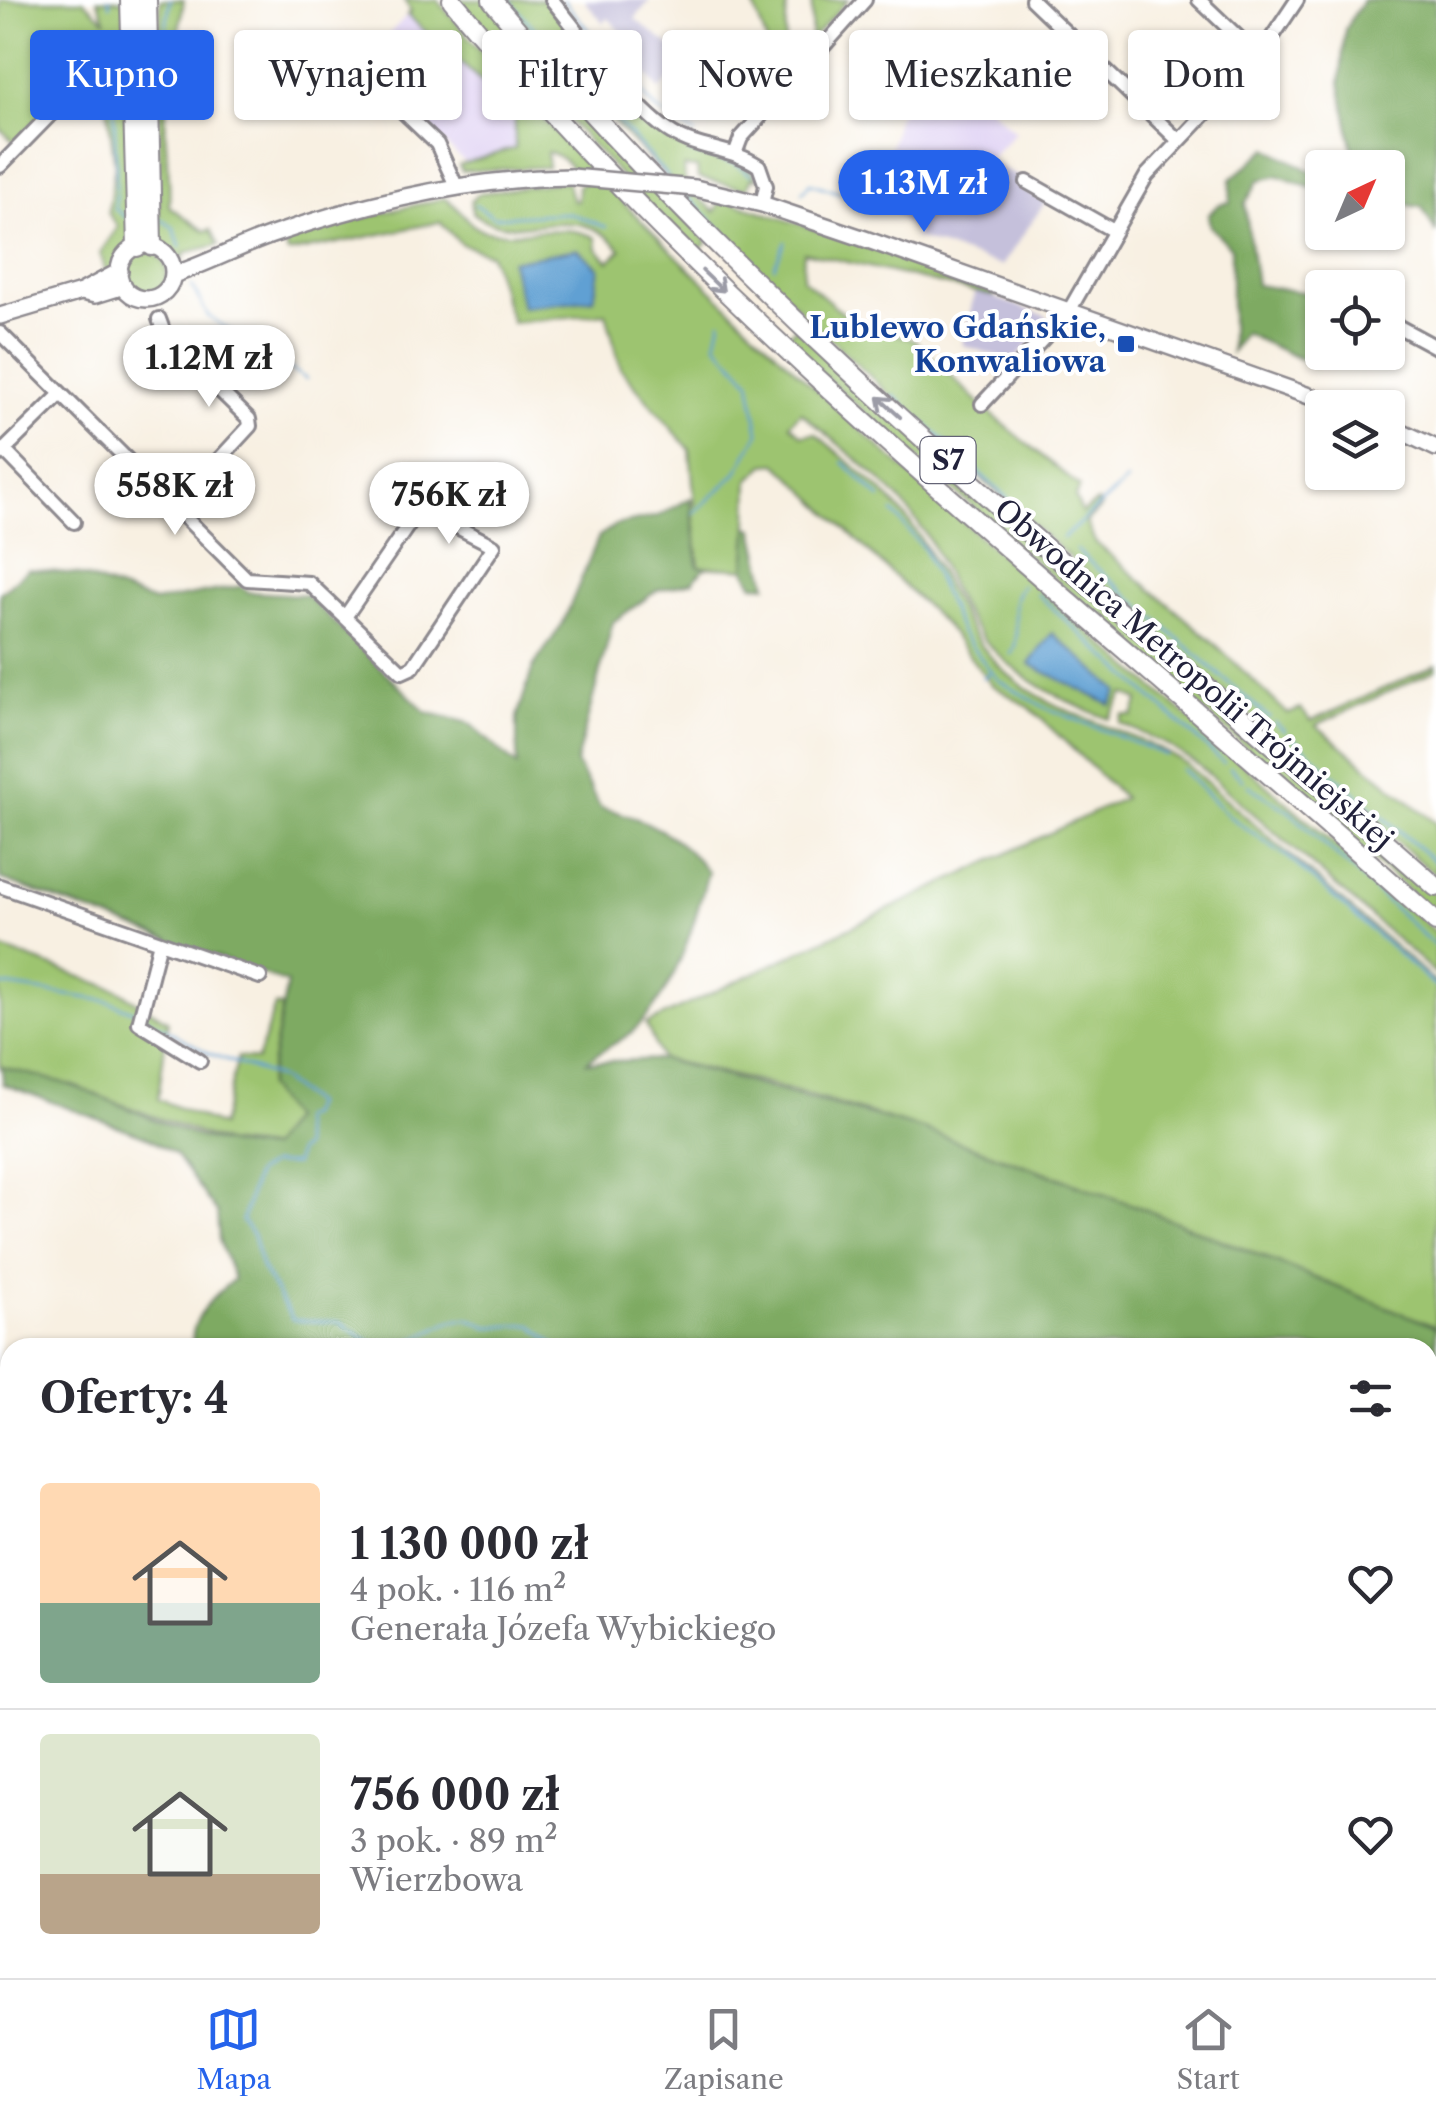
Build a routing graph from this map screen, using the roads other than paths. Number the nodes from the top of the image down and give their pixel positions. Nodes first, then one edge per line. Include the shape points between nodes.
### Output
1 (130, 0) edge
2 (452, 0) edge
3 (492, 0) edge
4 (552, 0) edge
5 (865, 0) edge
6 (1032, 0) edge
7 (1199, 0) edge
8 (1297, 0) edge
9 (149, 5) edge
10 (1231, 30) edge
11 (1277, 30) edge
12 (46, 120) edge
13 (411, 120) edge
14 (1198, 120) edge
15 (1178, 140) junction
16 (735, 154) junction
17 (0, 166) edge
18 (1027, 182) dead end
19 (457, 188) junction
20 (762, 204) junction
21 (1112, 230) junction
22 (145, 246) junction
23 (172, 269) junction
24 (122, 278) junction
25 (1070, 311) junction
26 (0, 316) edge
27 (159, 319) dead end
28 (1405, 330) edge
29 (0, 333) edge
30 (1436, 347) edge
31 (60, 394) junction
32 (1305, 394) edge
33 (982, 404) dead end
34 (1405, 434) edge
35 (1436, 448) edge
36 (2, 452) edge
37 (175, 507) junction
38 (74, 522) dead end
39 (345, 617) junction
40 (0, 886) edge
41 (1436, 887) edge
42 (1436, 922) edge
43 (160, 942) junction
44 (260, 977) dead end
45 (200, 1061) dead end

1 - 22 highway
2 -> 42 highway, Obwodnica Metropolii Trójmiejskiej / S7 via 557,122 779,345
41 -> 3 highway, Obwodnica Metropolii Trójmiejskiej / S7 via 998,506 800,324 654,180
4 - 16 street via 661,126
5 - 16 street via 741,138
6 - 15 street
7 - 10 street
8 - 11 street
9 - 22 highway
12 - 17 street
13 - 19 street via 437,144
14 - 15 street
15 - 21 street
16 - 20 street via 765,178
18 - 21 street
19 - 20 main road, bridge via 572,176 695,188
19 - 23 main road via 279,233
20 - 25 main road
21 - 25 street
22 - 23 main road
22 - 24 main road via 123,259
23 - 24 main road via 167,288 156,297 134,296
24 - 26 main road via 95,295 81,292
25 - 32 main road
25 - 33 street
27 - 37 street via 166,338 250,426
28 - 30 street
29 - 31 street
31 - 36 street
31 - 37 street
34 - 35 main road
36 - 38 street
37 - 39 street via 251,582 309,583
39 - 39 street via 420,508 494,546 413,667 402,672
40 - 43 street
43 - 44 street
43 - 45 street via 139,1022

